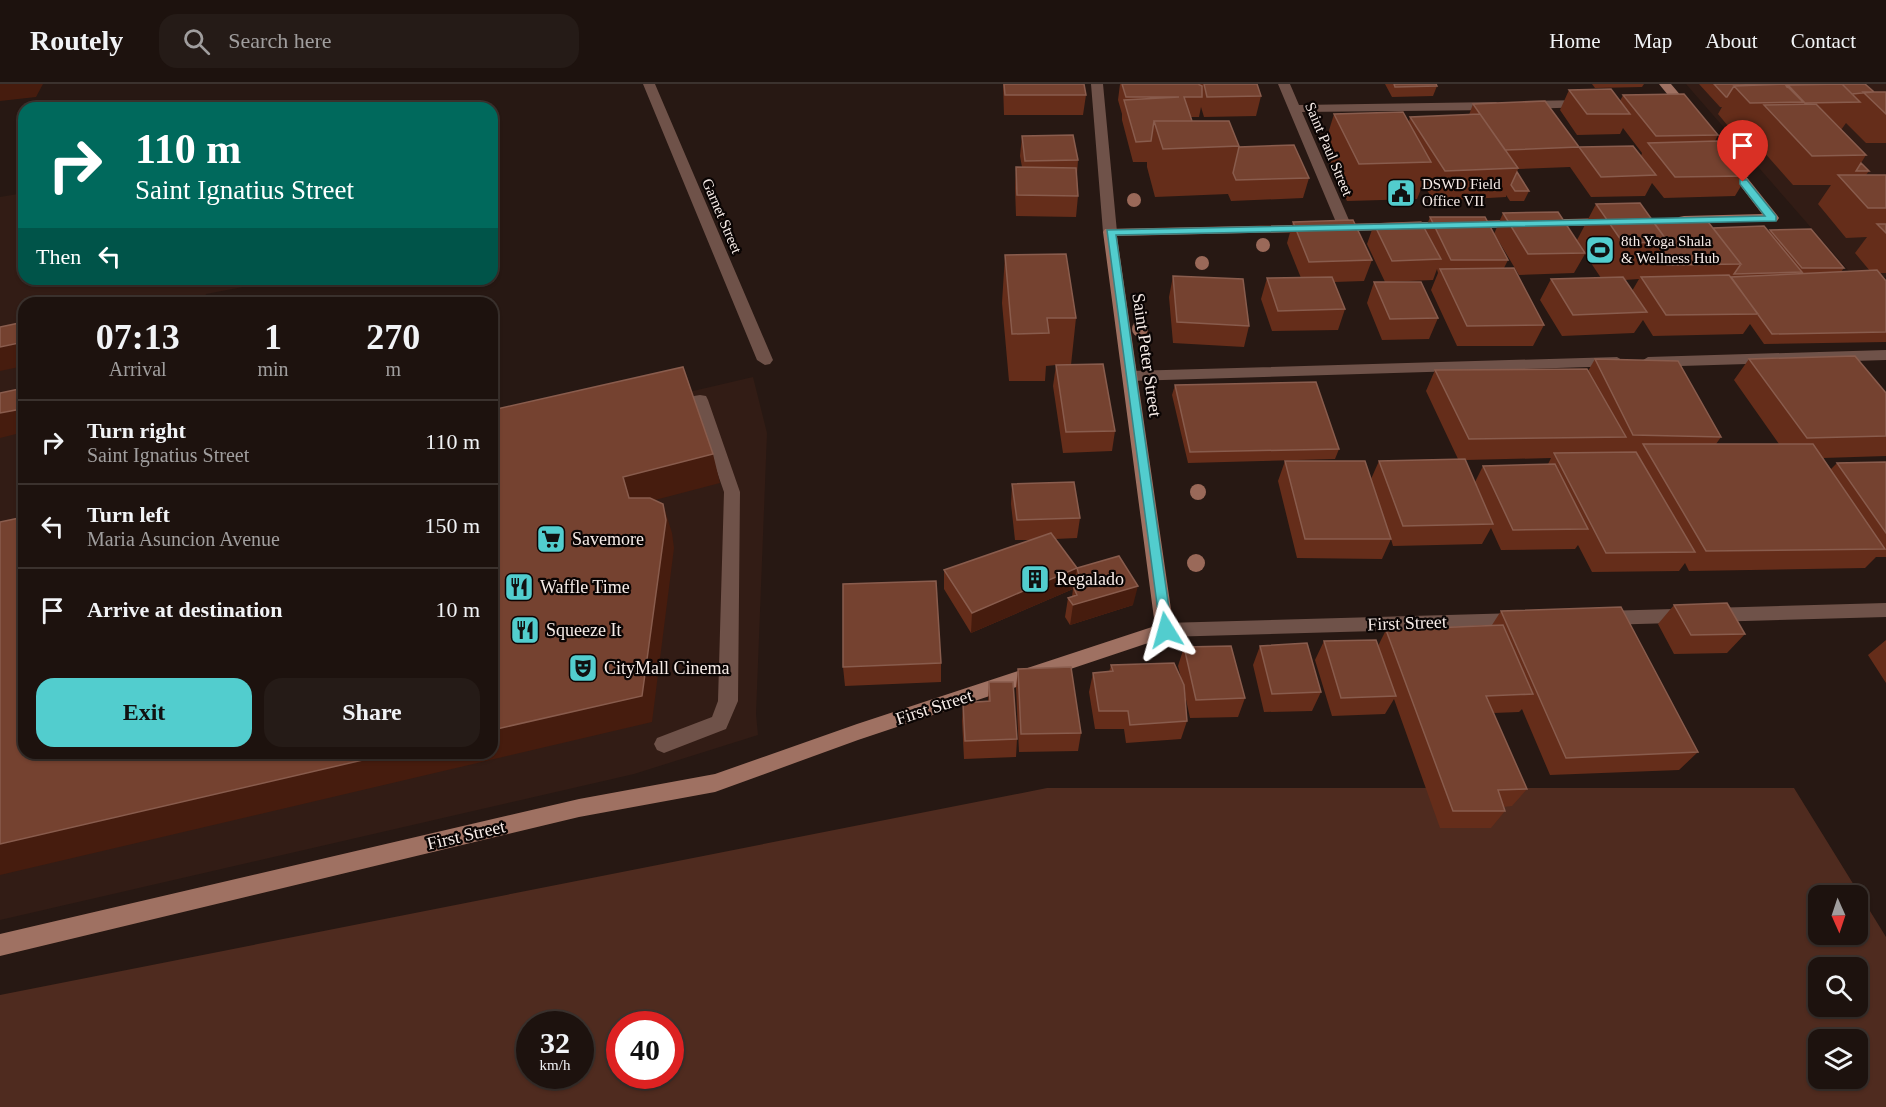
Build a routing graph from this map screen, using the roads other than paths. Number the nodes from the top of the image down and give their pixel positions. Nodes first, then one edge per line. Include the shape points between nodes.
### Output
1 (649, 84) edge
2 (1097, 84) edge
3 (1284, 84) edge
4 (1665, 84) edge
5 (1599, 104) edge
6 (1294, 109) junction
7 (1694, 120) edge
8 (1722, 154) edge
9 (1665, 220) edge
10 (1630, 221) edge
11 (1345, 227) junction
12 (1110, 232) junction
13 (1886, 355) edge
14 (765, 360) dead end
15 (1130, 376) junction
16 (700, 400) dead end
17 (1886, 610) edge
18 (1591, 618) edge
19 (1532, 620) edge
20 (1166, 630) junction
21 (664, 744) dead end
22 (0, 945) edge

1 - 14 street, Garnet Street
2 - 12 street, Saint Peter Street
3 - 6 street, Saint Paul Street
4 - 7 street via 1675,102
5 - 6 street
6 - 11 street, Saint Paul Street
8 - 9 street via 1772,218
10 - 11 street
11 - 12 street
12 - 15 street, Saint Peter Street
13 - 15 street
15 - 20 street, Saint Peter Street
16 - 21 street via 732,492 728,701 719,723
17 - 18 street
19 - 20 street, First Street
20 - 22 street, First Street via 715,783 579,808

